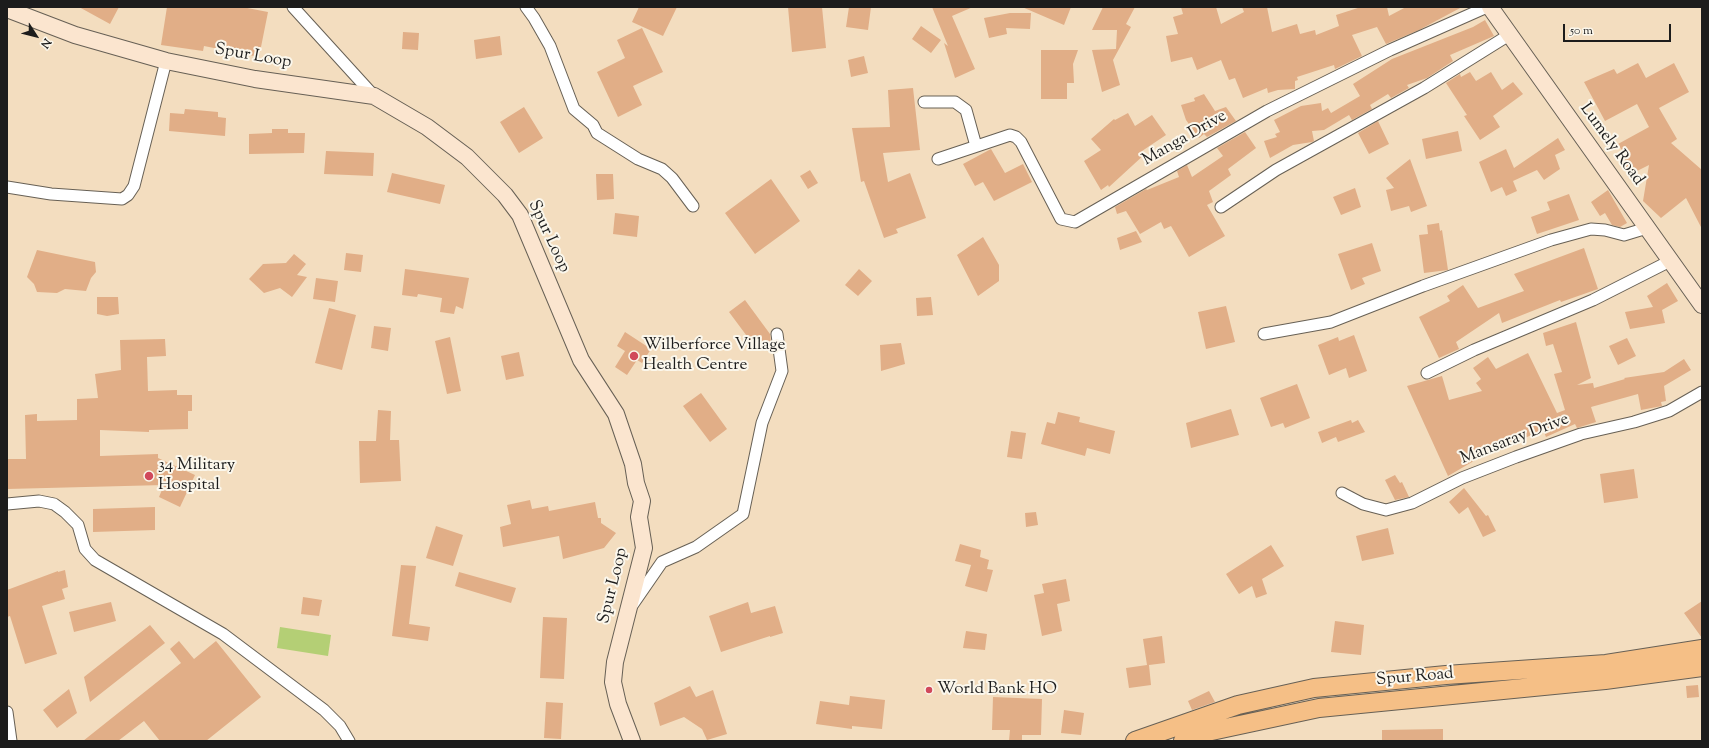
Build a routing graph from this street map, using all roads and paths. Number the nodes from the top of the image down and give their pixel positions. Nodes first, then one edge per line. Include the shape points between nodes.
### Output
1 (293, 7) edge
2 (526, 7) edge
3 (1487, 7) edge
4 (1490, 7) edge
5 (7, 9) edge
6 (1509, 36) junction
7 (166, 61) junction
8 (374, 96) junction
9 (924, 102) dead end
10 (976, 146) junction
11 (938, 159) dead end
12 (7, 186) edge
13 (693, 206) dead end
14 (1221, 207) dead end
15 (1647, 228) junction
16 (1670, 261) junction
17 (1702, 305) edge
18 (777, 334) dead end
19 (1264, 334) dead end
20 (1427, 373) dead end
21 (1702, 392) edge
22 (1342, 493) dead end
23 (7, 504) edge
24 (629, 610) junction
25 (1702, 650) edge
26 (1702, 667) edge
27 (1606, 672) junction
28 (7, 712) edge
29 (11, 741) edge
30 (349, 741) edge
31 (632, 741) edge
32 (1135, 741) edge
33 (1182, 741) edge

1 - 8 street
2 - 13 street via 550,46 574,109 593,125 597,132 638,158 662,169 676,182
3 - 10 street, Manga Drive via 1390,50 1267,110 1075,222 1061,219 1016,137 1010,135
4 - 6 street, Lumely Road
5 - 7 street, Spur Loop via 75,35
6 - 14 street via 1424,88 1276,170
6 - 15 street, Lumely Road
7 - 8 street, Spur Loop via 255,79
7 - 12 street via 134,186 128,195 122,199 51,194
8 - 24 street, Spur Loop via 427,127 467,157 505,195 520,215 582,360 616,414 633,464 642,501 639,517 644,548
9 - 10 street via 955,102 966,110
10 - 11 street, Manga Drive
15 - 16 street, Lumely Road
15 - 19 street via 1624,235 1591,229 1551,240 1331,322
16 - 17 street, Lumely Road
16 - 20 street via 1593,300 1474,350
18 - 24 street via 782,371 762,423 743,514 696,547 662,562
21 - 22 street, Mansaray Drive via 1669,411 1581,434 1462,478 1405,505 1386,510 1363,504
23 - 30 street via 39,501 54,504 78,525 85,549 95,560 223,634 324,710 340,726
24 - 31 street, Spur Loop via 614,662 613,682
25 - 27 main road, Spur Road
26 - 27 main road, Spur Road
27 - 32 main road, Spur Road via 1438,676 1314,688 1238,705
27 - 33 main road, Spur Road via 1319,708 1207,732
28 - 29 street

